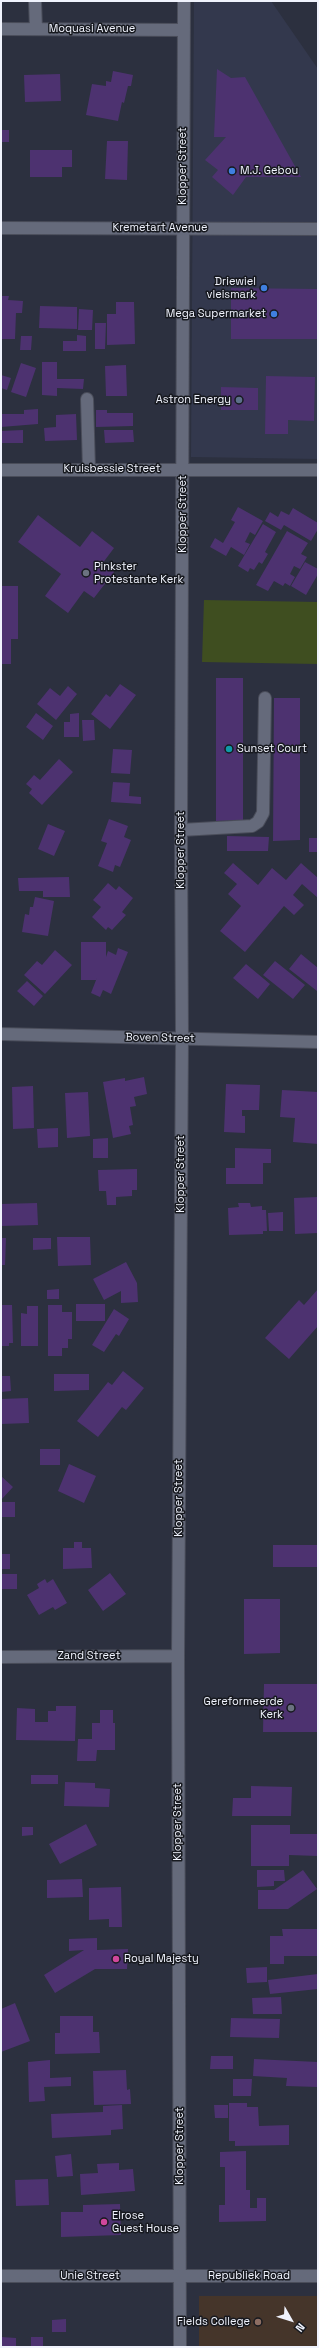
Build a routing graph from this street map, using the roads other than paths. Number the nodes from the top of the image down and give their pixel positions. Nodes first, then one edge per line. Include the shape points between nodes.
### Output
1 (35, 1) edge
2 (184, 1) edge
3 (1, 29) edge
4 (36, 29) junction
5 (184, 30) junction
6 (1, 228) edge
7 (183, 228) junction
8 (318, 229) edge
9 (87, 399) dead end
10 (89, 469) junction
11 (183, 469) junction
12 (1, 470) edge
13 (318, 470) edge
14 (265, 698) dead end
15 (181, 830) junction
16 (1, 1034) edge
17 (182, 1038) junction
18 (318, 1042) edge
19 (178, 1656) junction
20 (1, 1657) edge
21 (1, 2276) edge
22 (180, 2276) junction
23 (318, 2276) edge
24 (180, 2347) edge

1 - 4 street
2 - 5 street, Klopper Street
3 - 4 street, Moquasi Avenue
4 - 5 street, Moquasi Avenue
5 - 7 street, Klopper Street
6 - 7 street, Kremetart Avenue
7 - 8 street, Kremetart Avenue
7 - 11 street, Klopper Street
9 - 10 street
10 - 11 street, Kruisbessie Street
10 - 12 street, Kruisbessie Street
11 - 13 street, Kruisbessie Street
11 - 15 street, Klopper Street
14 - 15 street via 262,813 258,822 252,826
15 - 17 street, Klopper Street
16 - 17 street, Boven Street
17 - 18 street, Boven Street
17 - 19 street, Klopper Street
19 - 20 street, Zand Street
19 - 22 street, Klopper Street
21 - 22 street, Unie Street
22 - 23 street, Republiek Road
22 - 24 street, Klopper Street

